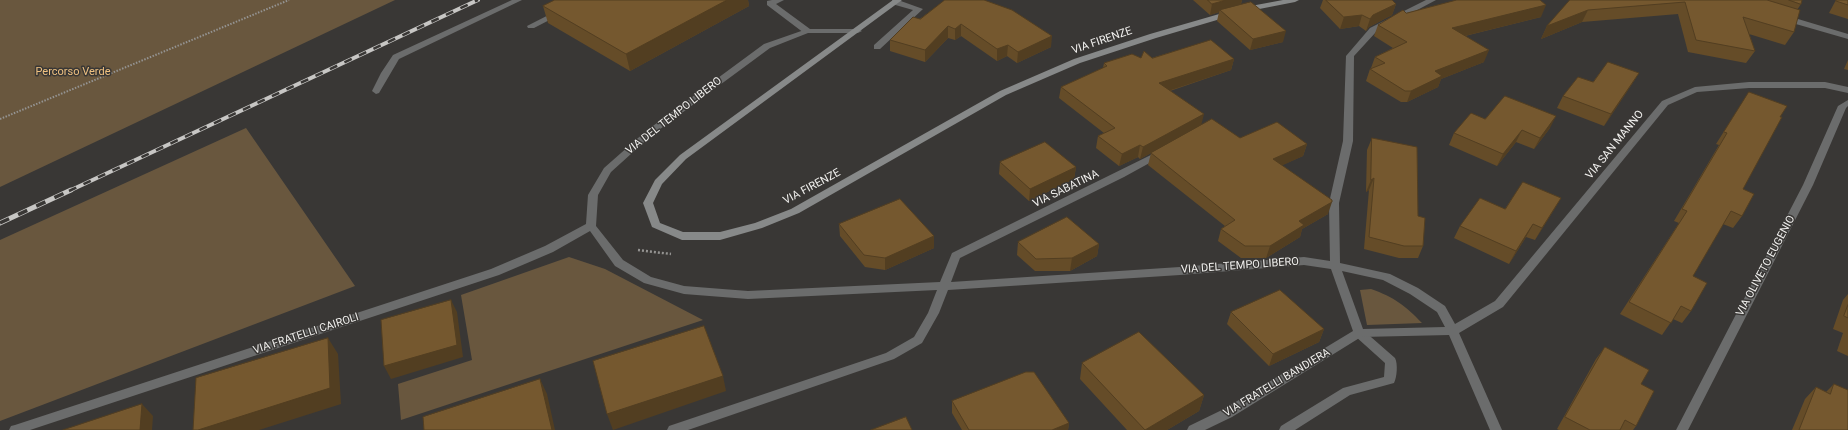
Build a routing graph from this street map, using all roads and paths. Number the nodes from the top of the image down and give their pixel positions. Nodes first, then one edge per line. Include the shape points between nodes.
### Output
1 (289, 0) edge
2 (518, 0) edge
3 (584, 0) edge
4 (780, 0) edge
5 (1295, 0) edge
6 (1432, 0) edge
7 (896, 1) edge
8 (769, 2) edge
9 (1779, 16) edge
10 (531, 26) dead end
11 (806, 31) junction
12 (858, 31) junction
13 (1848, 37) edge
14 (876, 47) dead end
15 (1848, 90) edge
16 (376, 91) dead end
17 (1848, 103) edge
18 (0, 119) edge
19 (1167, 150) edge
20 (591, 226) junction
21 (1335, 266) junction
22 (944, 286) junction
23 (1453, 331) junction
24 (1359, 333) junction
25 (15, 430) edge
26 (673, 430) edge
27 (1193, 430) edge
28 (1285, 430) edge
29 (1496, 430) edge
30 (1682, 430) edge

1 - 18 path
2 - 16 street via 396,57
3 - 10 street
4 - 8 street
5 - 12 main road, VIA FIRENZE via 1236,12 1153,36 1077,62 1003,93 795,211 758,226 720,236 682,236 656,225 648,204 658,182 683,157
6 - 21 street via 1373,30 1350,56 1348,141 1334,203
7 - 12 main road, VIA FIRENZE
7 - 14 street via 919,9
8 - 11 street
9 - 13 street
11 - 12 street, VIA DEL TEMPO LIBERO
11 - 20 street, VIA DEL TEMPO LIBERO via 766,46 649,133 607,170 593,195
15 - 23 street, VIA SAN MANNO via 1826,85 1749,85 1695,90 1665,103 1499,304
17 - 30 street, VIA OLIVETO EUGENIO via 1842,106 1808,185
19 - 22 street, VIA SABATINA via 1120,176 956,256
20 - 22 street, VIA DEL TEMPO LIBERO via 619,263 648,280 684,290 748,295
20 - 25 street, VIA FRATELLI CAIROLI via 549,249 495,272
21 - 22 street, VIA DEL TEMPO LIBERO via 1304,261
21 - 23 street, VIA DEL TEMPO LIBERO via 1386,277 1414,291 1441,309
21 - 24 street
22 - 26 street via 918,340 890,356
23 - 24 street
23 - 29 street, VIA DEL TEMPO LIBERO
24 - 27 street, VIA FRATELLI BANDIERA via 1228,413
24 - 28 street via 1391,361 1390,380 1347,391

